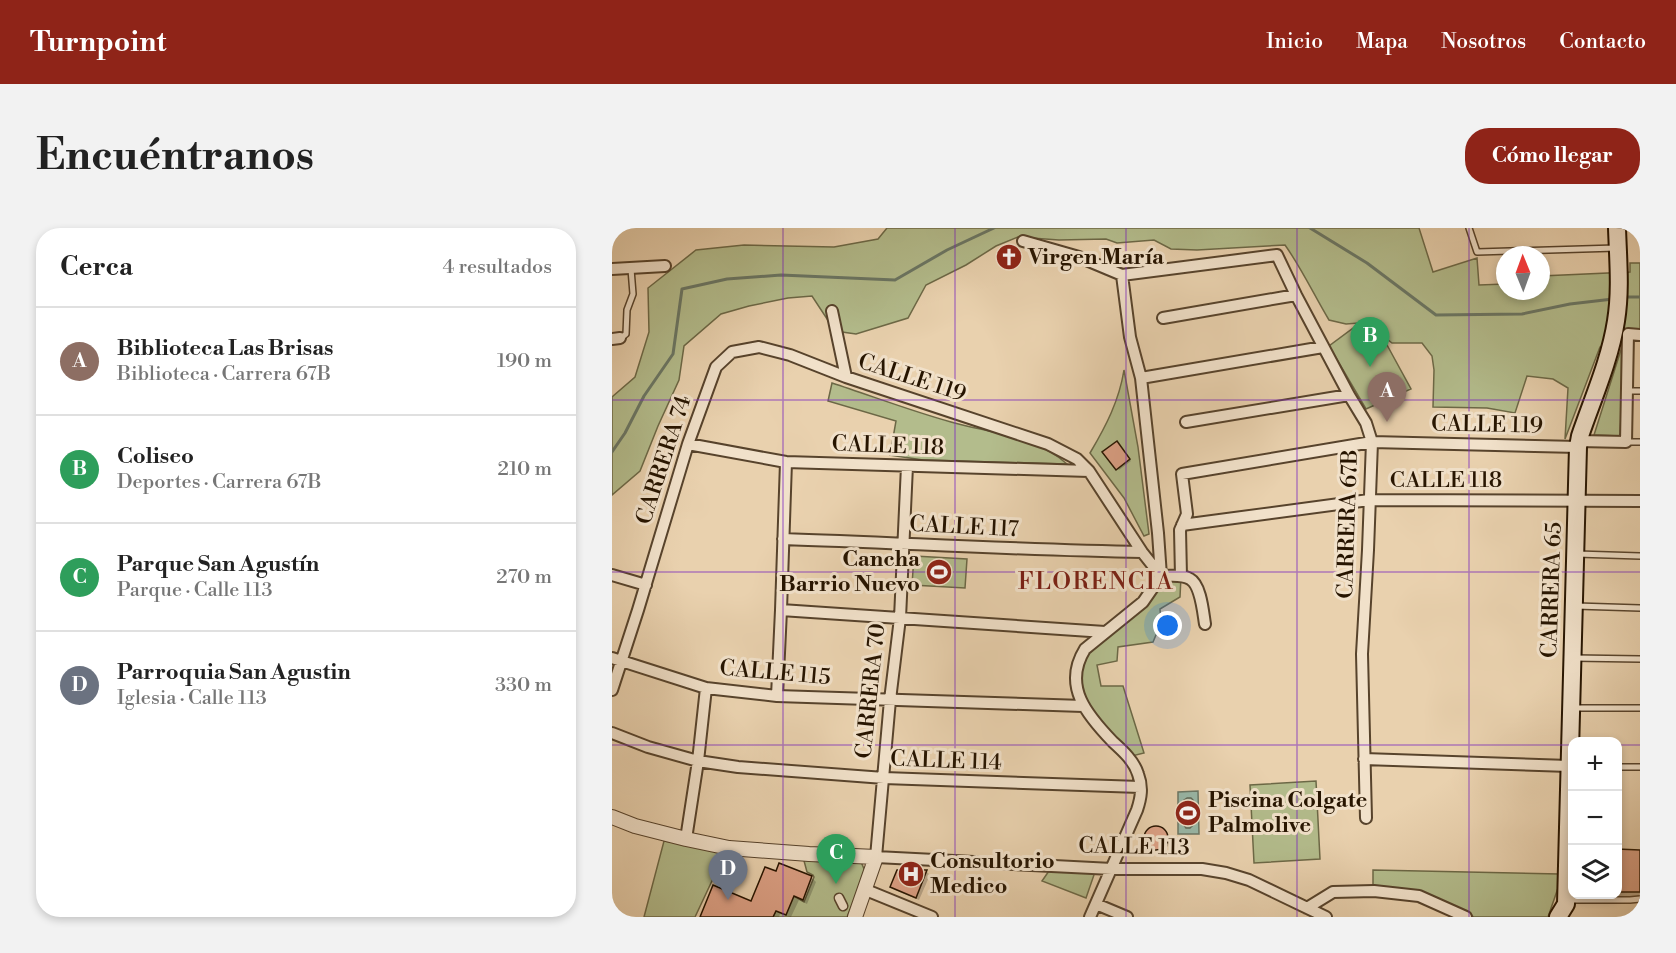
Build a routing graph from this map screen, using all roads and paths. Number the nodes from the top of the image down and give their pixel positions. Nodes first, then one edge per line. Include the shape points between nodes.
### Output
1 (1469, 228) edge
2 (1617, 228) edge
3 (1023, 241) dead end
4 (1617, 248) junction
5 (665, 266) dead end
6 (612, 269) edge
7 (631, 269) junction
8 (1122, 274) junction
9 (1296, 296) junction
10 (832, 311) dead end
11 (1163, 318) dead end
12 (1640, 334) edge
13 (616, 338) edge
14 (1323, 347) junction
15 (732, 352) joint
16 (846, 377) junction
17 (1141, 378) junction
18 (1627, 391) junction
19 (1640, 391) edge
20 (1348, 394) junction
21 (1186, 422) dead end
22 (1372, 442) junction
23 (1626, 442) junction
24 (1640, 442) edge
25 (688, 444) junction
26 (1578, 444) junction
27 (786, 462) junction
28 (907, 466) junction
29 (1089, 471) junction
30 (1370, 500) junction
31 (1577, 500) junction
32 (1640, 501) edge
33 (1182, 525) junction
34 (783, 539) junction
35 (904, 543) junction
36 (1142, 552) junction
37 (1575, 554) junction
38 (1640, 556) edge
39 (612, 575) edge
40 (1161, 576) junction
41 (1186, 578) junction
42 (646, 585) junction
43 (1574, 606) junction
44 (1640, 608) edge
45 (781, 610) junction
46 (900, 618) junction
47 (1205, 624) dead end
48 (1105, 632) junction
49 (1572, 657) junction
50 (616, 659) edge
51 (1640, 659) edge
52 (706, 687) junction
53 (612, 690) edge
54 (777, 696) junction
55 (890, 700) junction
56 (1083, 706) junction
57 (1571, 708) junction
58 (1640, 708) edge
59 (612, 734) edge
60 (1571, 737) edge
61 (1364, 759) junction
62 (698, 761) junction
63 (1568, 766) edge
64 (1622, 767) edge
65 (1640, 767) edge
66 (884, 778) junction
67 (1140, 787) junction
68 (1570, 791) edge
69 (612, 817) edge
70 (1366, 818) dead end
71 (686, 839) junction
72 (876, 857) junction
73 (1112, 869) junction
74 (866, 890) junction
75 (1640, 899) edge
76 (1096, 904) junction
77 (1307, 908) junction
78 (1564, 909) edge
79 (855, 917) edge
80 (932, 917) edge
81 (1090, 917) edge
82 (1126, 917) edge
83 (1326, 917) edge
84 (1466, 917) edge

1 - 4 lane via 1477,252
2 - 4 main road, CARRERA 65
3 - 8 street via 1079,256
4 - 26 main road, CARRERA 65 via 1618,307 1611,349
5 - 7 street
6 - 7 street
7 - 13 lane via 633,294 627,310 626,334
8 - 9 street, CARRERA 67B via 1277,255
8 - 17 street via 1130,337
9 - 11 street
9 - 14 street, CARRERA 67B
10 - 16 street
12 - 18 street via 1628,334
14 - 17 street
14 - 20 street, CARRERA 67B
15 - 16 street, CALLE 119 via 759,347
15 - 25 street, CARRERA 74 via 716,367
16 - 29 street, CALLE 119 via 1048,444 1077,459
17 - 40 street
18 - 19 lane
18 - 23 street
20 - 21 street
20 - 22 street, CARRERA 67B via 1366,423
22 - 26 street, CALLE 119
22 - 30 street, CARRERA 67B
22 - 33 street, CALLE 119 via 1182,474 1187,514
23 - 24 lane, CALLE 119
23 - 26 street, CALLE 119
25 - 27 street, CALLE 118
25 - 42 street, CARRERA 74
26 - 31 main road, CARRERA 65
27 - 28 street, CALLE 118
27 - 34 street
28 - 29 street, CALLE 118
28 - 35 street, CARRERA 70
29 - 36 street, CALLE 119
30 - 31 street, CALLE 118
30 - 33 street, CALLE 118
30 - 61 street, CARRERA 67B via 1362,654
31 - 32 street, CALLE 118
31 - 37 main road, CARRERA 65
33 - 41 street
34 - 35 street, CALLE 117
34 - 45 street
35 - 36 street, CALLE 117
35 - 46 street, CARRERA 70
36 - 40 street, CALLE 119
37 - 38 lane
37 - 43 main road, CARRERA 65
39 - 42 street
40 - 41 street
40 - 48 street via 1143,602
41 - 47 street via 1198,588
42 - 50 street, CARRERA 74
43 - 44 lane
43 - 49 main road, CARRERA 65
45 - 46 street
45 - 54 street
46 - 48 street
46 - 55 street, CARRERA 70
48 - 56 street via 1079,659 1077,690
49 - 51 lane
49 - 57 main road, CARRERA 65
50 - 52 street, CALLE 115
50 - 53 street, CARRERA 74
52 - 54 street, CALLE 115
52 - 62 street
54 - 55 street, CALLE 115
55 - 56 street, CALLE 115
55 - 66 street, CARRERA 70
56 - 67 street via 1128,757
57 - 58 lane
57 - 60 main road, CARRERA 65
59 - 62 street, CALLE 114
61 - 63 street
61 - 70 street, CARRERA 67B
62 - 66 street, CALLE 114
62 - 71 street
64 - 65 lane
66 - 67 street, CALLE 114
66 - 72 street, CARRERA 70
67 - 73 street via 1137,810
68 - 78 main road, CARRERA 65
69 - 71 street, CALLE 113
71 - 72 street, CALLE 113 via 729,848
72 - 73 street, CALLE 113
72 - 74 street, CARRERA 70
73 - 76 street
73 - 77 street, CALLE 113 via 1202,869 1226,873
74 - 79 street, CARRERA 70
74 - 80 street
75 - 78 lane
76 - 81 street
76 - 82 street
77 - 83 street, CALLE 113
77 - 84 street via 1333,892 1374,891 1419,896

